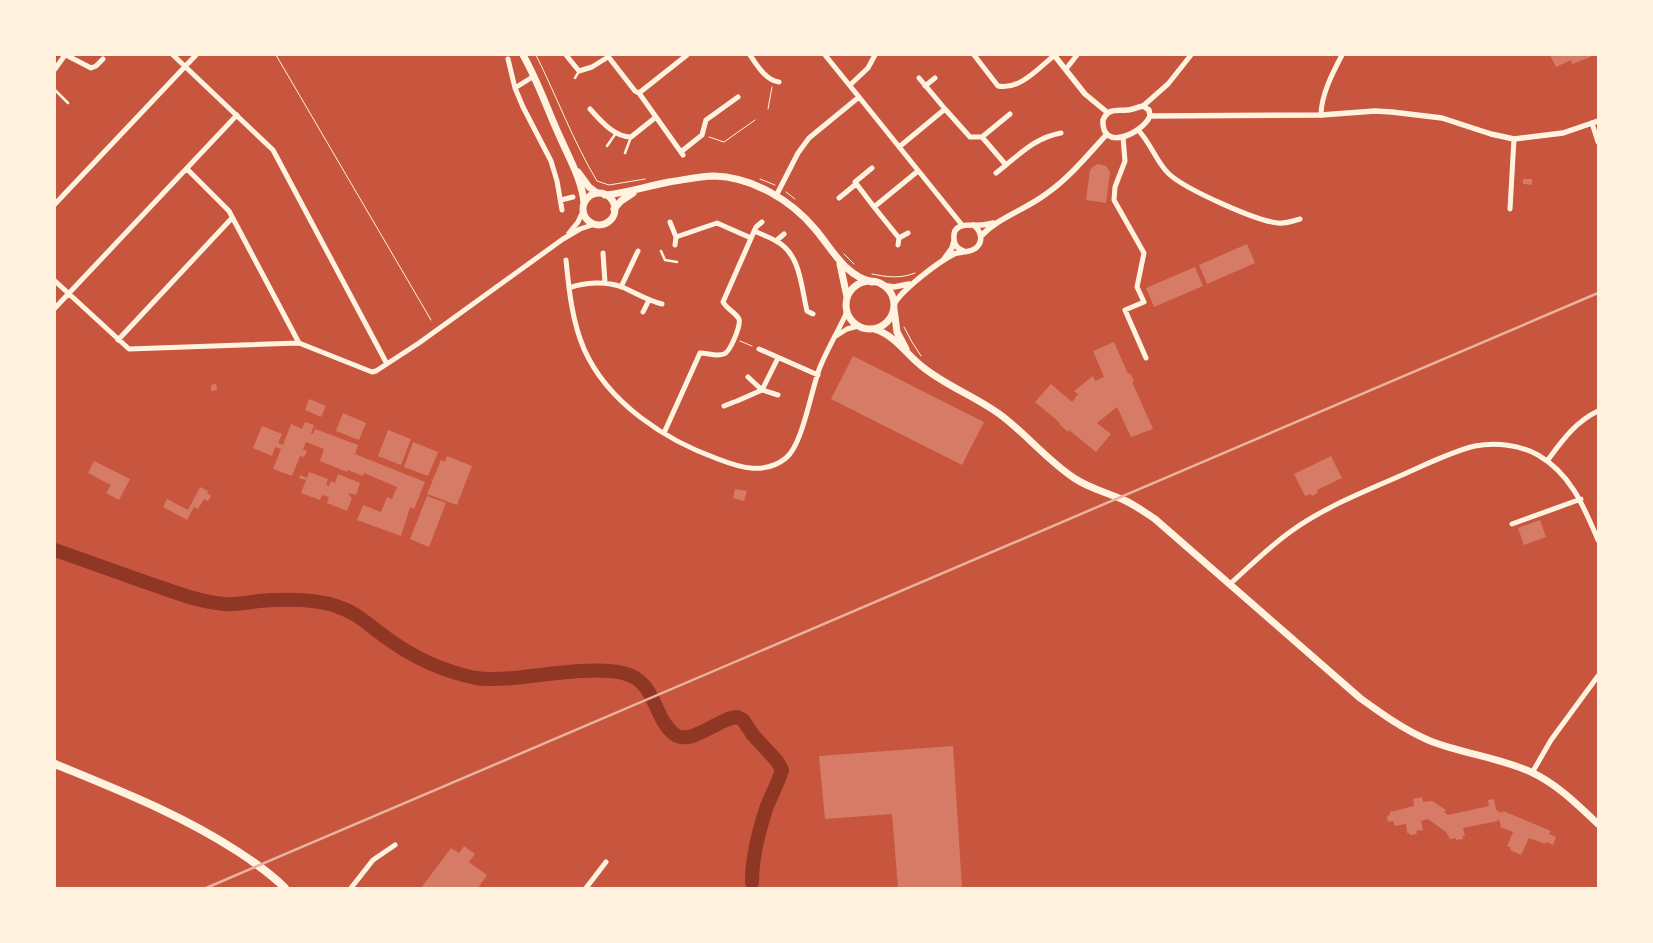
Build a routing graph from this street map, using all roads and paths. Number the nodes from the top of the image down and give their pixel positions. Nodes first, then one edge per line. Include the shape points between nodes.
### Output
1 (66, 55) edge
2 (173, 55) edge
3 (196, 55) edge
4 (276, 55) edge
5 (523, 55) edge
6 (536, 55) edge
7 (688, 55) edge
8 (825, 55) edge
9 (874, 55) edge
10 (974, 55) edge
11 (1054, 55) edge
12 (1077, 55) edge
13 (1191, 55) edge
14 (1342, 55) edge
15 (563, 56) edge
16 (607, 56) edge
17 (753, 56) edge
18 (103, 59) dead end
19 (508, 59) dead end
20 (185, 66) junction
21 (55, 69) edge
22 (1066, 69) junction
23 (579, 71) junction
24 (534, 76) junction
25 (575, 78) dead end
26 (919, 78) dead end
27 (935, 78) dead end
28 (776, 82) joint
29 (850, 85) junction
30 (926, 86) junction
31 (515, 88) junction
32 (55, 90) edge
33 (639, 93) junction
34 (738, 97) dead end
35 (860, 97) junction
36 (68, 103) dead end
37 (1143, 106) junction
38 (768, 109) dead end
39 (945, 109) junction
40 (590, 110) dead end
41 (1108, 113) junction
42 (1010, 114) dead end
43 (237, 115) junction
44 (1321, 115) junction
45 (1150, 116) junction
46 (656, 117) junction
47 (755, 120) dead end
48 (1595, 122) edge
49 (1138, 130) junction
50 (616, 133) junction
51 (1060, 133) dead end
52 (1108, 134) junction
53 (702, 135) junction
54 (982, 136) junction
55 (1123, 137) junction
56 (631, 138) junction
57 (1514, 139) junction
58 (1598, 142) edge
59 (607, 146) dead end
60 (899, 147) junction
61 (625, 154) dead end
62 (572, 164) junction
63 (1006, 164) junction
64 (872, 168) dead end
65 (186, 169) junction
66 (918, 171) junction
67 (996, 173) dead end
68 (753, 177) dead end
69 (650, 180) dead end
70 (856, 184) junction
71 (780, 188) junction
72 (640, 190) junction
73 (597, 193) junction
74 (605, 194) junction
75 (776, 196) junction
76 (573, 198) dead end
77 (839, 198) dead end
78 (561, 200) junction
79 (796, 200) dead end
80 (55, 204) edge
81 (584, 207) junction
82 (874, 207) junction
83 (614, 209) junction
84 (1510, 209) dead end
85 (562, 210) dead end
86 (232, 218) junction
87 (1300, 219) dead end
88 (998, 221) junction
89 (670, 222) dead end
90 (762, 222) dead end
91 (595, 224) junction
92 (962, 225) junction
93 (973, 225) junction
94 (754, 231) junction
95 (908, 233) dead end
96 (784, 234) dead end
97 (981, 236) junction
98 (676, 237) junction
99 (563, 238) junction
100 (751, 238) junction
101 (899, 238) junction
102 (776, 241) junction
103 (954, 241) junction
104 (675, 245) dead end
105 (898, 246) dead end
106 (840, 250) dead end
107 (638, 251) dead end
108 (661, 251) dead end
109 (964, 251) junction
110 (603, 253) dead end
111 (837, 258) junction
112 (566, 260) dead end
113 (677, 262) dead end
114 (941, 262) junction
115 (858, 267) dead end
116 (918, 271) dead end
117 (866, 273) dead end
118 (55, 281) edge
119 (872, 282) junction
120 (605, 283) junction
121 (914, 283) junction
122 (882, 285) junction
123 (621, 287) junction
124 (569, 288) junction
125 (68, 294) junction
126 (847, 298) junction
127 (649, 300) junction
128 (662, 304) dead end
129 (894, 306) junction
130 (55, 308) edge
131 (847, 310) junction
132 (643, 312) dead end
133 (813, 314) dead end
134 (431, 320) dead end
135 (903, 321) dead end
136 (858, 326) junction
137 (874, 329) junction
138 (835, 336) junction
139 (735, 338) junction
140 (118, 340) junction
141 (299, 343) junction
142 (759, 349) joint
143 (908, 353) junction
144 (922, 357) dead end
145 (778, 358) junction
146 (1146, 358) dead end
147 (387, 364) junction
148 (818, 375) junction
149 (748, 377) dead end
150 (762, 390) junction
151 (778, 395) dead end
152 (724, 406) dead end
153 (1598, 411) edge
154 (664, 433) junction
155 (1547, 461) junction
156 (1580, 499) junction
157 (1512, 524) dead end
158 (1598, 540) edge
159 (1230, 584) junction
160 (1598, 676) edge
161 (55, 764) edge
162 (1532, 772) junction
163 (1598, 824) edge
164 (395, 845) dead end
165 (606, 862) dead end
166 (283, 885) edge
167 (292, 888) edge
168 (351, 888) edge
169 (586, 888) edge

1 - 18 street via 91,68
1 - 21 street
2 - 20 street
3 - 20 street
4 - 134 path
5 - 24 main road
6 - 69 path via 597,181 608,185
7 - 33 street
8 - 29 street
9 - 29 street via 868,68
10 - 11 street via 998,86 1003,87 1017,85
11 - 22 street
12 - 22 street
13 - 37 street
14 - 44 street
15 - 23 street
16 - 23 street via 592,67
16 - 33 street
17 - 28 street via 766,75
19 - 31 street
20 - 43 street
20 - 80 street
22 - 41 street via 1085,94
23 - 25 lane
24 - 31 street
24 - 62 main road
26 - 30 street
27 - 30 street
28 - 38 path
29 - 35 street
30 - 39 street
31 - 78 street via 551,161
32 - 36 lane
33 - 46 street
34 - 53 street via 706,120
35 - 60 street
35 - 71 street via 809,138
37 - 41 street
37 - 45 street via 1149,110
39 - 54 street via 970,137
39 - 60 street
40 - 50 street
41 - 52 street via 1103,126
42 - 54 street
43 - 65 street
43 - 147 street via 273,150
44 - 45 street
44 - 57 street via 1375,111 1411,114 1442,118
45 - 49 street
46 - 53 street via 682,153
46 - 56 street
47 - 53 path via 724,142
48 - 57 street via 1550,135
48 - 58 street
49 - 55 street
49 - 87 street via 1177,181 1254,218 1280,223
50 - 56 street
50 - 59 lane
51 - 63 street via 1039,139
52 - 55 street
52 - 88 street via 1053,189
54 - 63 street
55 - 146 street via 1125,161 1113,193 1118,209 1144,253 1137,287 1144,302 1125,310
56 - 61 lane
57 - 84 street
60 - 66 street
62 - 73 main road
62 - 81 main road
63 - 67 street
64 - 70 street
65 - 86 street via 229,211
65 - 125 street
66 - 82 street
66 - 92 street
68 - 71 path
70 - 77 street
70 - 82 street
71 - 75 street
71 - 79 path
72 - 74 main road
72 - 75 main road via 711,176 737,180
72 - 83 main road
73 - 74 main road
73 - 81 main road via 590,196
74 - 83 main road via 612,200
75 - 111 main road via 808,222
76 - 78 street
78 - 85 street
81 - 91 main road via 586,218
81 - 99 street via 578,222
82 - 101 street
83 - 91 main road via 609,221
86 - 140 street
86 - 141 street
88 - 93 street
88 - 97 street
89 - 98 street
90 - 94 street
91 - 99 street
92 - 93 street
92 - 103 street via 955,232
93 - 97 street
94 - 100 street
94 - 102 street
95 - 101 street
96 - 102 street
97 - 109 street via 974,250
98 - 100 street via 717,223
98 - 104 street
99 - 147 street
100 - 139 street via 723,302 740,323
101 - 105 street
102 - 133 street via 785,247 797,264 807,311
103 - 109 street
103 - 114 street
106 - 115 path
107 - 123 street
108 - 113 lane via 665,260
109 - 114 street
110 - 120 street
111 - 119 main road via 854,275
111 - 126 main road
112 - 124 street
114 - 121 street
116 - 117 path via 895,277
118 - 125 street
119 - 122 main road
119 - 126 main road via 860,284
120 - 123 street
120 - 124 street
121 - 122 street via 894,287
121 - 129 street via 904,290
122 - 129 main road via 891,294
123 - 127 street
124 - 154 street via 576,325 585,349 603,379 639,416
125 - 130 street
125 - 140 street
126 - 131 main road
127 - 128 street
127 - 132 street
129 - 137 main road via 886,323
129 - 143 main road via 898,332
131 - 136 main road
131 - 138 street
135 - 144 path
136 - 137 main road
136 - 138 street
137 - 143 main road via 884,332
138 - 148 street
139 - 142 path
139 - 154 street via 722,355 700,353
140 - 141 street via 129,349
141 - 147 street via 372,372
142 - 145 street
143 - 159 main road via 939,379 988,405 1073,477 1140,509 1179,538
145 - 148 street
145 - 150 street
148 - 154 street via 799,441 788,457 772,467 755,469 731,464
149 - 150 street
150 - 151 street
150 - 152 street
153 - 155 street via 1573,427
155 - 156 street via 1563,475
155 - 159 street via 1529,451 1505,445 1476,446 1458,451 1313,517 1290,531
156 - 157 street
156 - 158 street
159 - 162 main road via 1389,720 1430,741
160 - 162 street
161 - 166 highway via 203,830
162 - 163 main road via 1555,786
164 - 168 street via 371,863
165 - 169 street
166 - 167 highway

